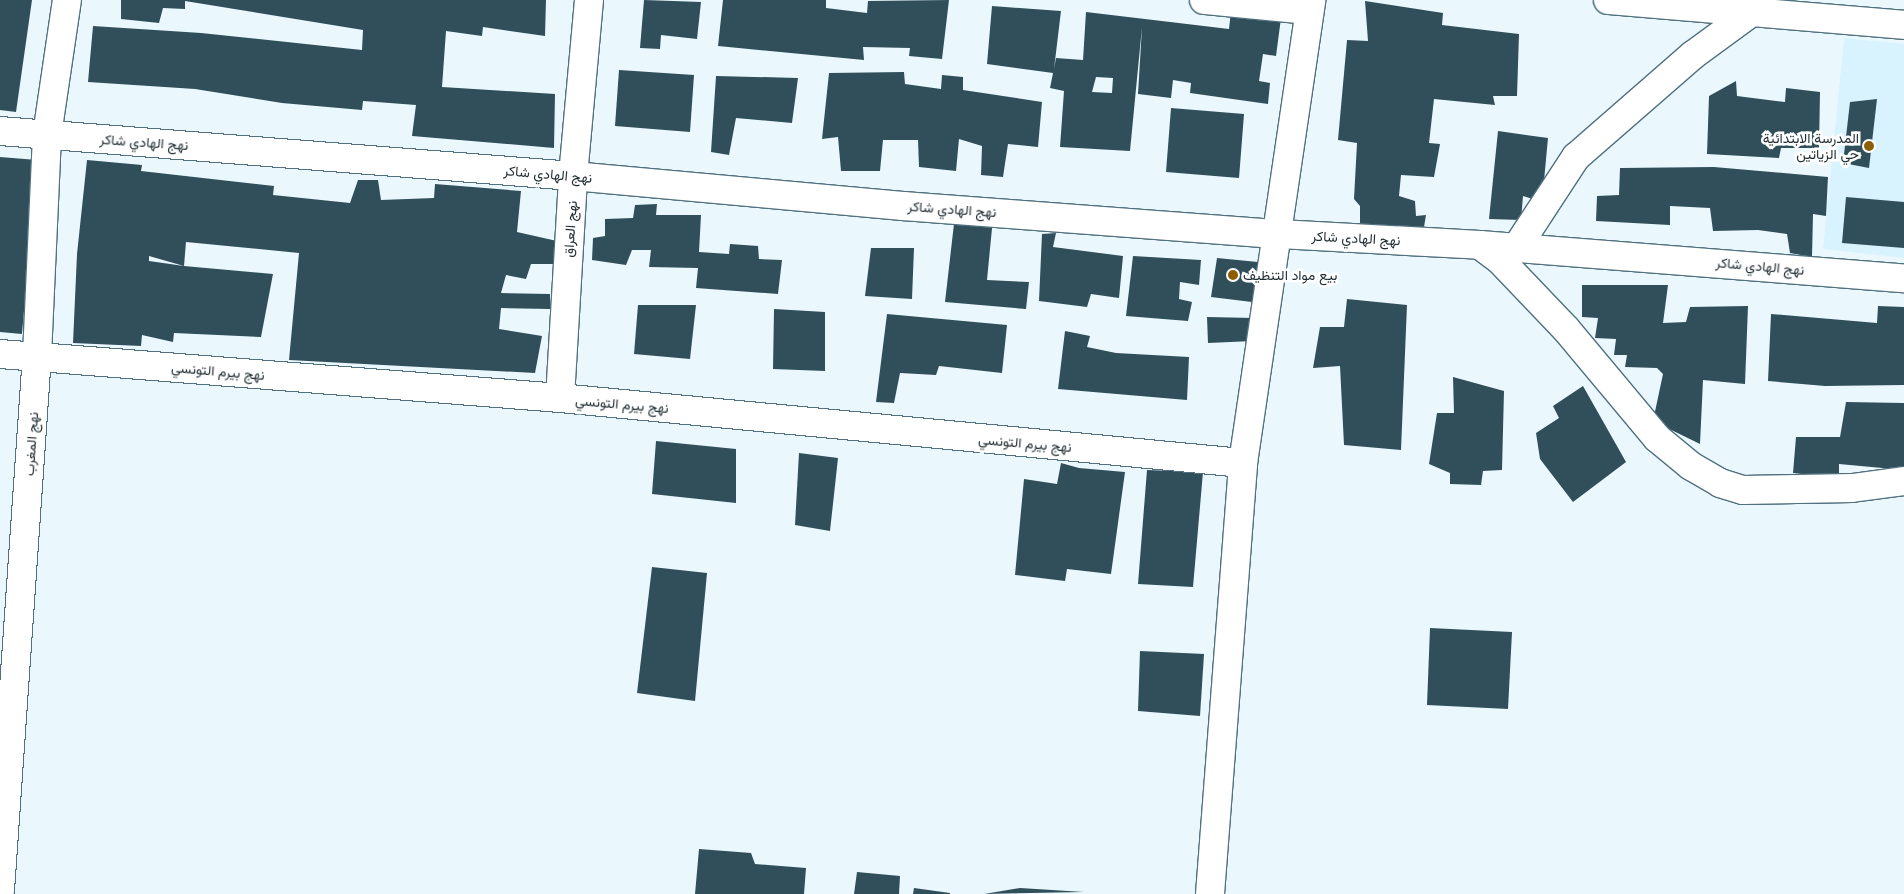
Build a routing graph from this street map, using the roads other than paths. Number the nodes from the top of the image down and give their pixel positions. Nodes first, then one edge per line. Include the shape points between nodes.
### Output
1 (67, 0) edge
2 (589, 0) edge
3 (1204, 0) edge
4 (1608, 0) edge
5 (1309, 5) edge
6 (1864, 10) edge
7 (1749, 14) junction
8 (1904, 25) edge
9 (0, 131) edge
10 (48, 135) junction
11 (574, 176) junction
12 (1279, 234) junction
13 (1480, 245) junction
14 (1517, 247) junction
15 (1904, 278) edge
16 (0, 354) edge
17 (37, 356) junction
18 (560, 398) junction
19 (1243, 464) junction
20 (1904, 481) edge
21 (0, 890) edge
22 (1210, 894) edge

1 - 10 street, نهج المغرب
2 - 11 street, نهج العراق
3 - 5 street
4 - 7 street
5 - 12 street
6 - 7 street
6 - 8 street
7 - 14 street via 1693,55 1576,157
9 - 10 street, نهج الهادي شاكر
10 - 11 street, نهج الهادي شاكر
10 - 17 street, نهج المغرب
11 - 12 street, نهج الهادي شاكر via 903,206
11 - 18 street, نهج العراق
12 - 13 street, نهج الهادي شاكر
12 - 19 street
13 - 14 street, نهج الهادي شاكر
13 - 20 street via 1501,261 1566,329 1657,438 1691,466 1720,483 1743,490 1852,488
14 - 15 street, نهج الهادي شاكر
16 - 17 street, نهج بيرم التونسي
17 - 18 street, نهج بيرم التونسي
17 - 21 street, نهج المغرب
18 - 19 street, نهج بيرم التونسي
19 - 22 street

